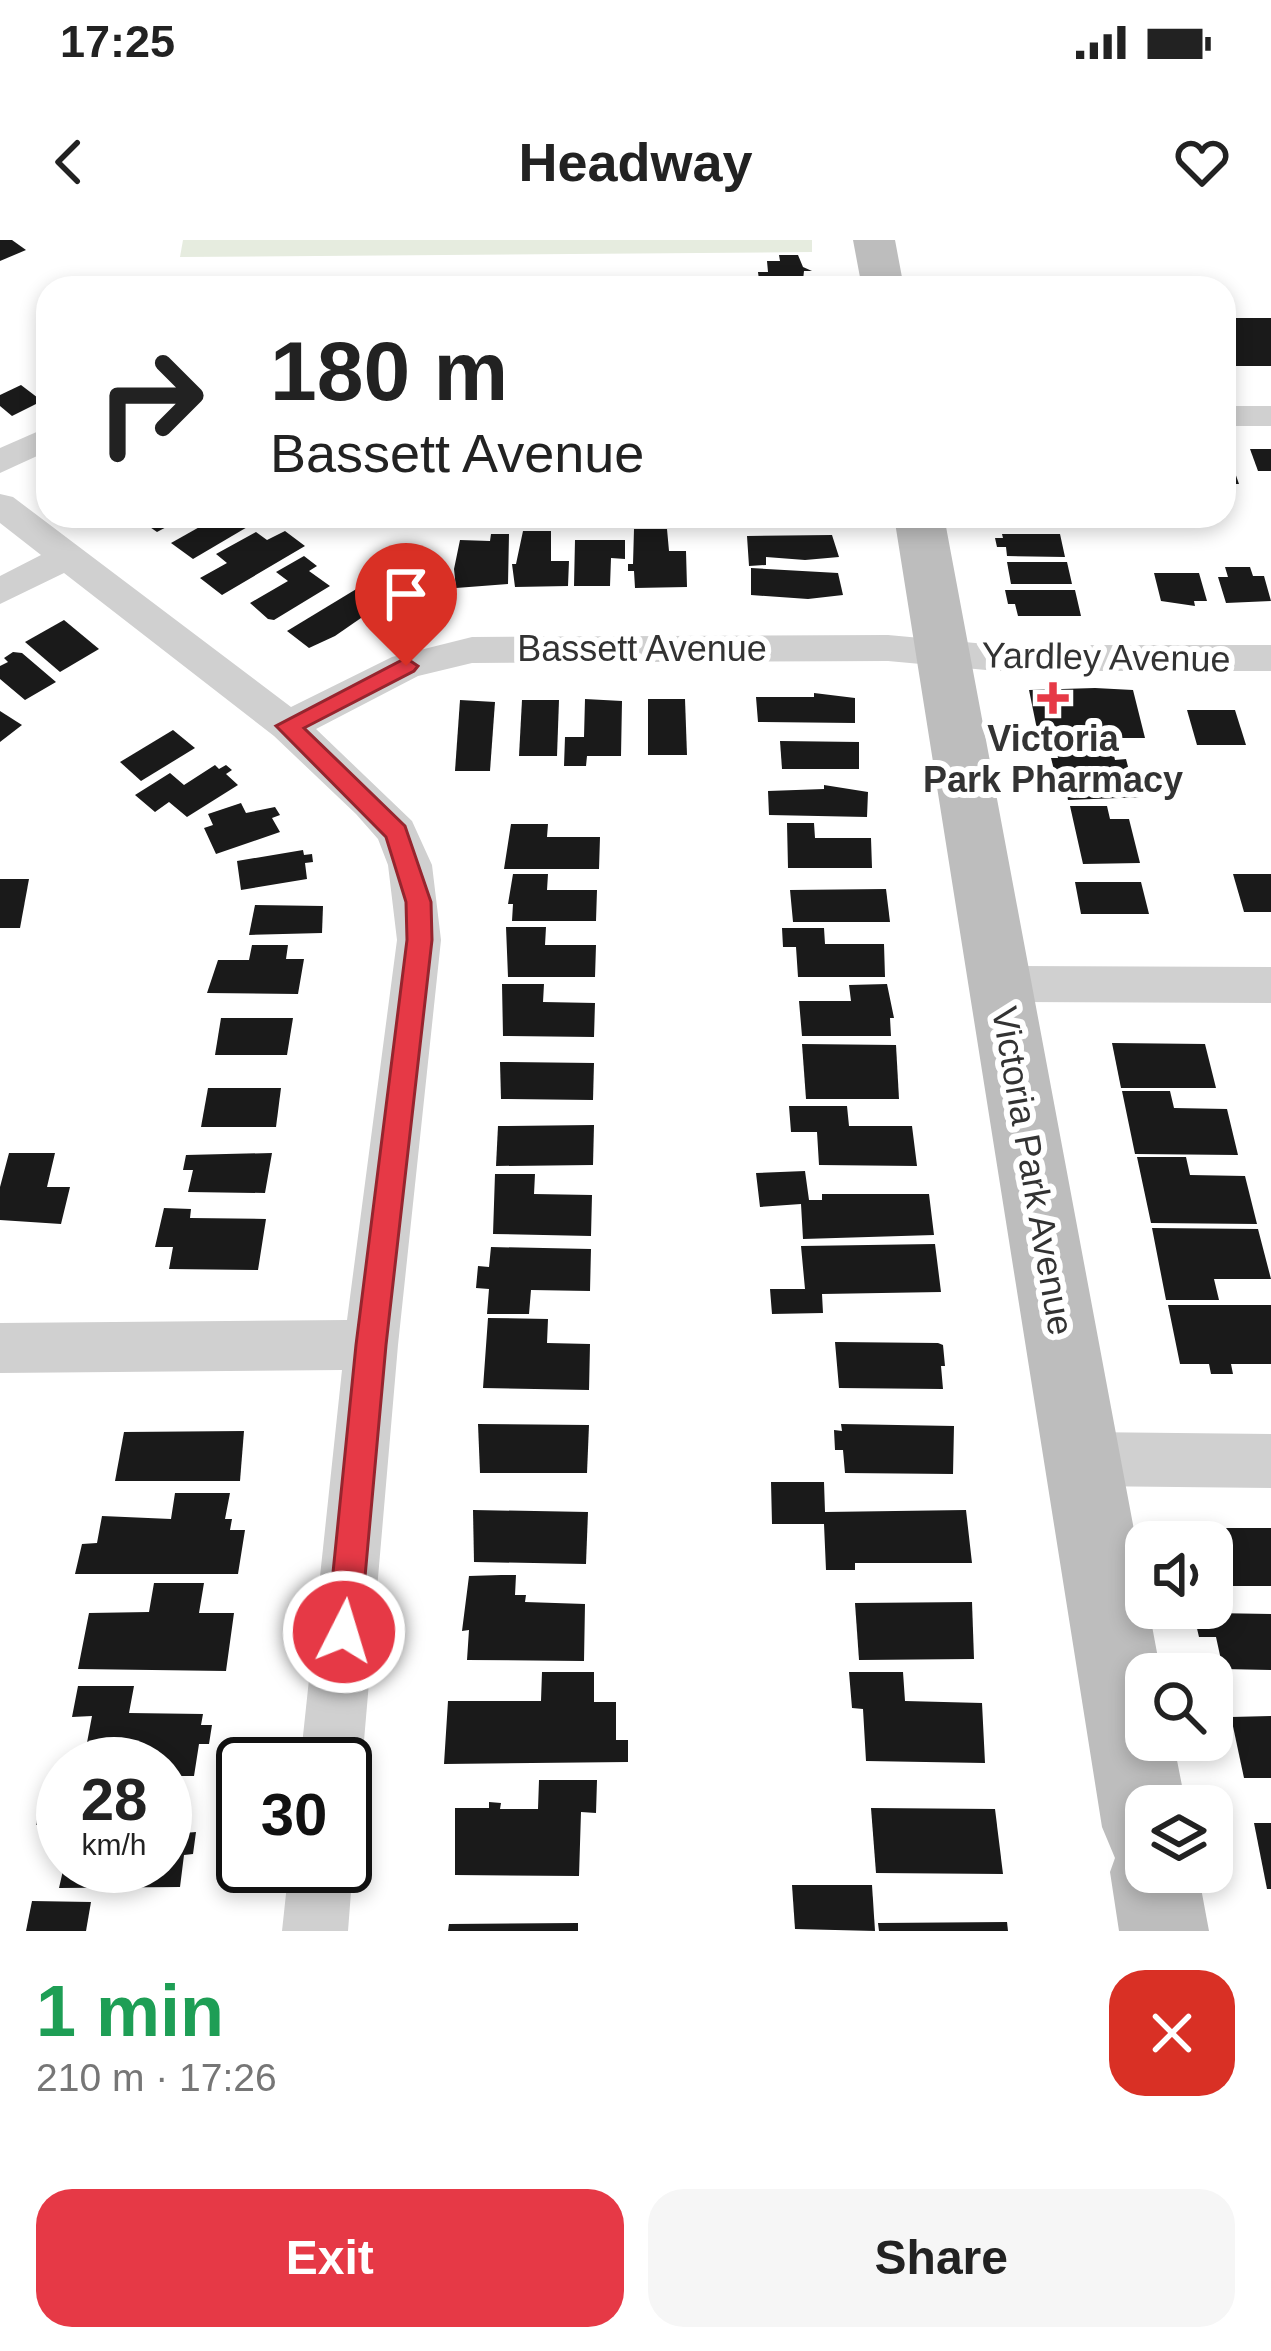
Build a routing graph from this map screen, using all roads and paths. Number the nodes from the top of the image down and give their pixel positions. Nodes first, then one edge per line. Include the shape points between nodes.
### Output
1 (874, 240) edge
2 (881, 276) edge
3 (1236, 416) edge
4 (1271, 416) edge
5 (36, 443) edge
6 (0, 462) edge
7 (0, 505) edge
8 (921, 528) edge
9 (63, 558) junction
10 (0, 592) edge
11 (941, 653) junction
12 (1271, 658) edge
13 (288, 726) junction
14 (1001, 984) junction
15 (1271, 985) edge
16 (371, 1345) junction
17 (0, 1348) edge
18 (1083, 1459) junction
19 (1271, 1461) edge
20 (334, 1737) edge
21 (1139, 1785) edge
22 (319, 1893) edge
23 (1158, 1893) edge
24 (315, 1931) edge
25 (1164, 1931) edge

1 - 2 main road
3 - 4 street
5 - 6 street
7 - 9 street
8 - 11 main road, Victoria Park Avenue
9 - 10 street
9 - 13 street
11 - 12 street, Yardley Avenue
11 - 13 street, Bassett Avenue via 472,650 406,666
11 - 14 main road, Victoria Park Avenue
13 - 16 street via 397,832 418,902
14 - 15 street
14 - 18 main road, Victoria Park Avenue
16 - 17 street
16 - 20 street
18 - 19 street
18 - 21 main road, Victoria Park Avenue
22 - 24 street
23 - 25 main road

